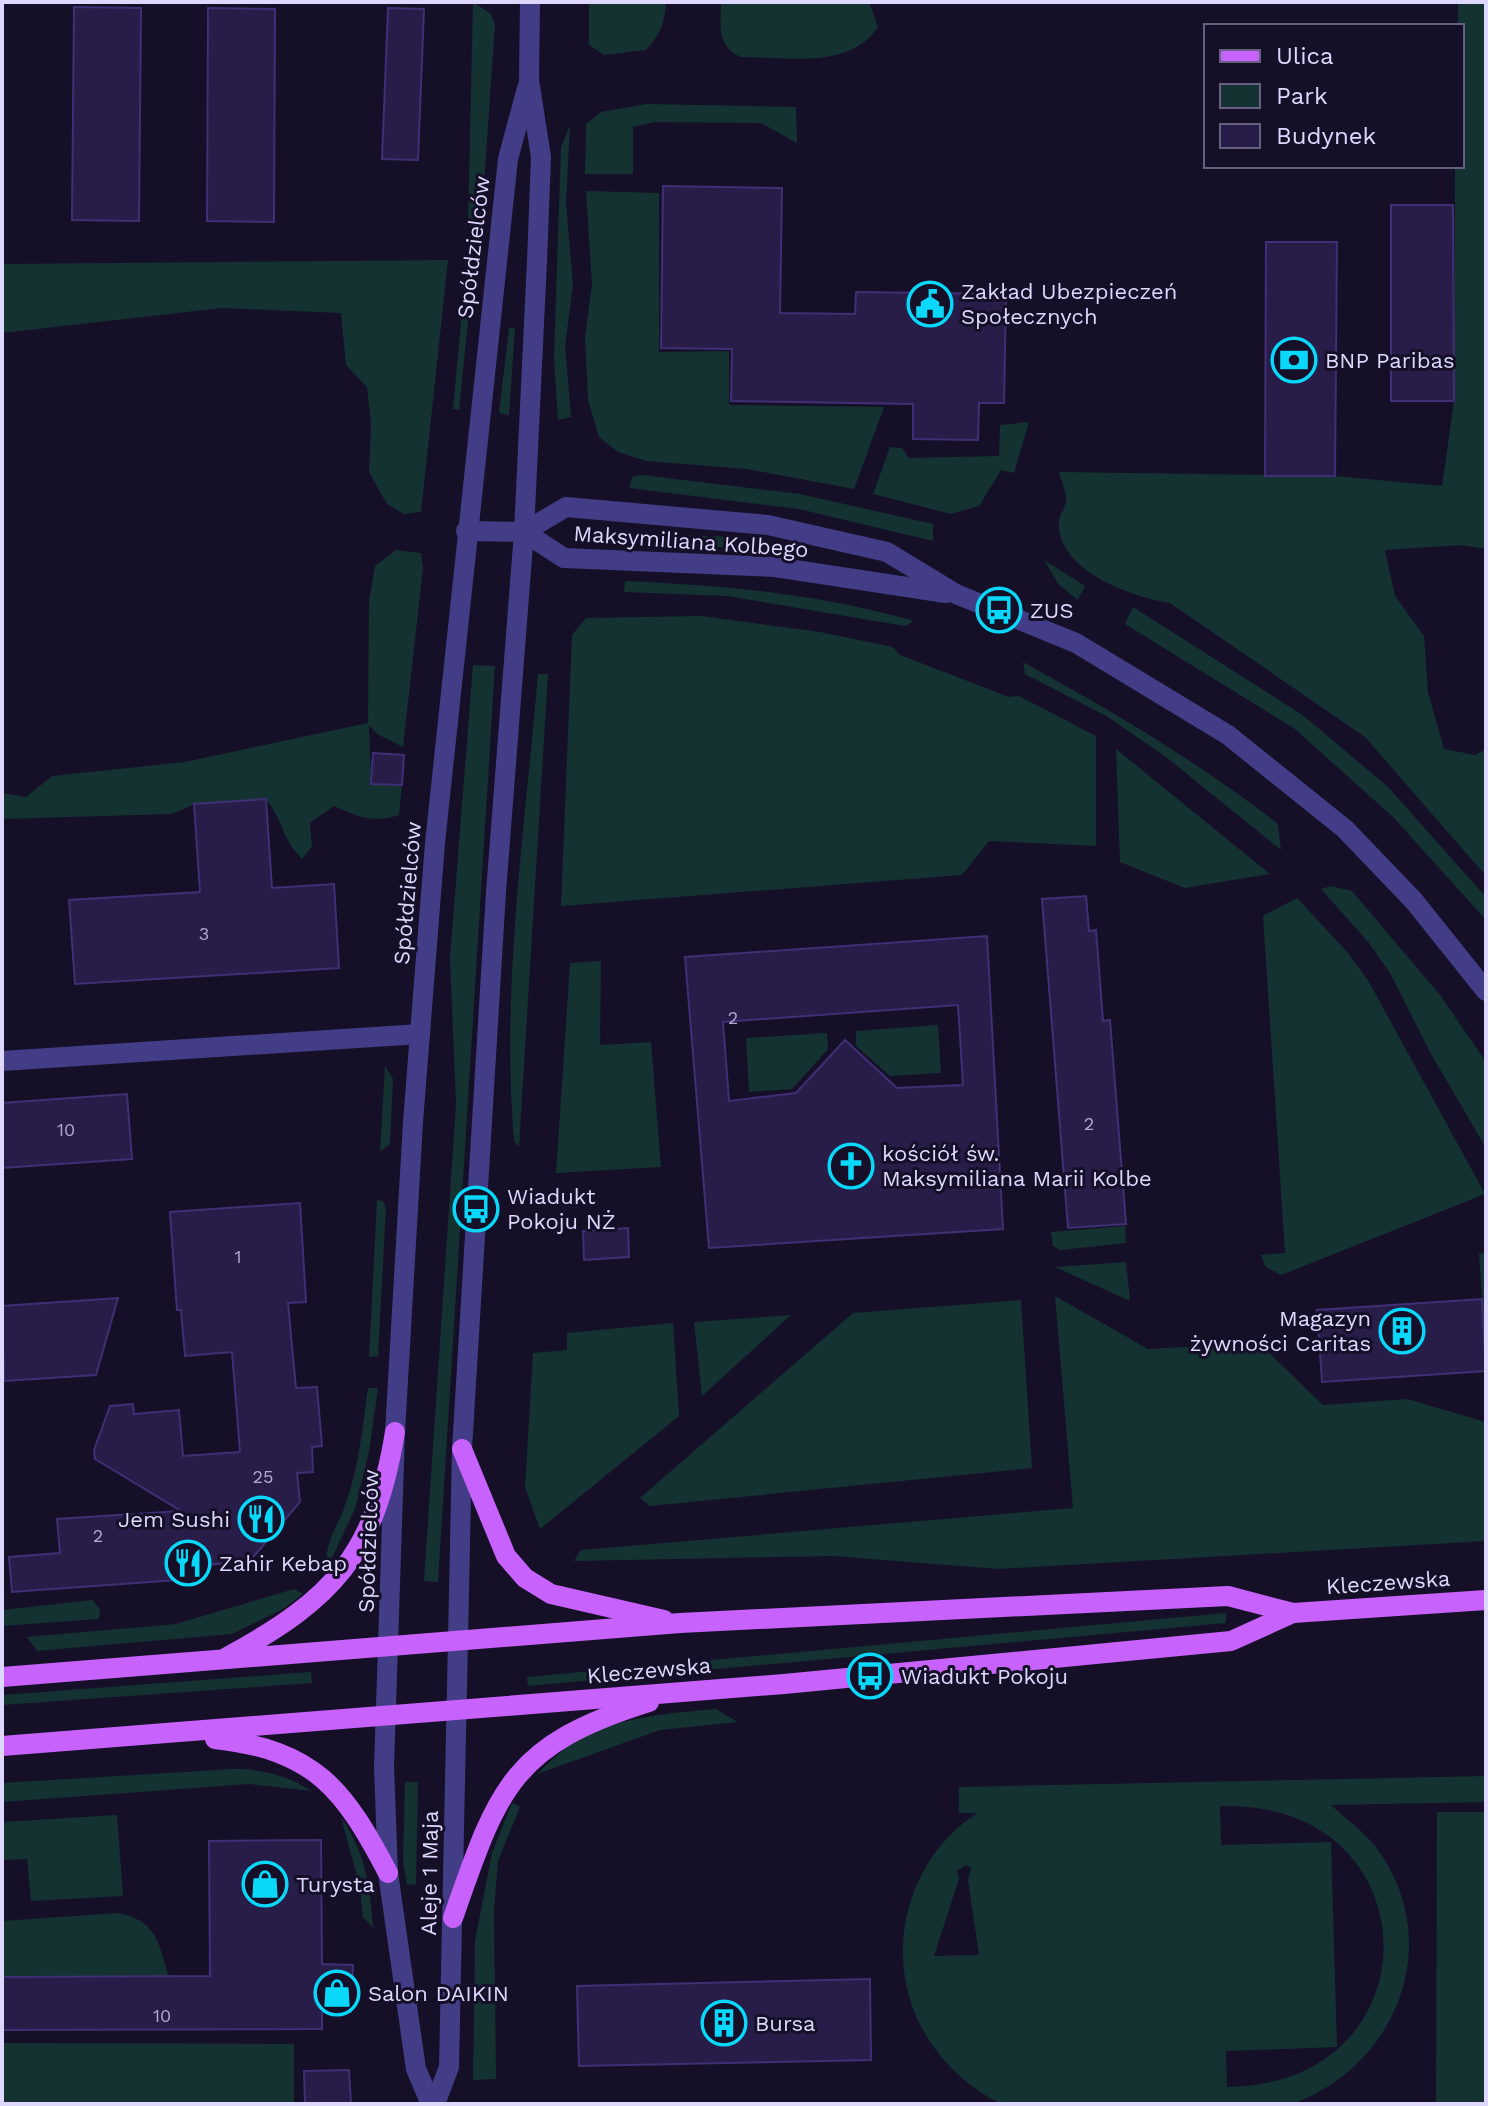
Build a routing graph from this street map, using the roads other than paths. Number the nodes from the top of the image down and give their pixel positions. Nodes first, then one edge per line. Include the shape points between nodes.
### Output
1 (530, 2) edge
2 (529, 80) junction
3 (466, 531) junction
4 (524, 532) junction
5 (956, 594) junction
6 (1486, 991) edge
7 (420, 1034) junction
8 (2, 1061) edge
9 (395, 1432) junction
10 (462, 1449) junction
11 (1486, 1600) edge
12 (1293, 1613) junction
13 (680, 1623) junction
14 (458, 1640) junction
15 (388, 1646) junction
16 (220, 1661) junction
17 (2, 1677) edge
18 (687, 1691) junction
19 (456, 1710) junction
20 (386, 1715) junction
21 (167, 1733) junction
22 (2, 1746) edge
23 (388, 1873) junction
24 (453, 1918) junction
25 (433, 2104) edge

1 - 2 street, Spółdzielców
2 - 3 street, Spółdzielców via 508,159
2 - 4 street, Spółdzielców via 541,157
3 - 4 street
3 - 7 street, Spółdzielców
4 - 5 street, Maksymiliana Kolbego via 564,558 775,567
4 - 5 street, Maksymiliana Kolbego via 566,507 768,525 887,552
4 - 10 street, Spółdzielców
5 - 6 street, Maksymiliana Kolbego via 1076,643 1184,706 1272,767 1386,871
7 - 8 street
7 - 9 street, Spółdzielców
9 - 15 street, Spółdzielców
9 - 16 main road via 387,1483 354,1555 300,1614
10 - 13 main road via 506,1556 525,1578 551,1594
10 - 14 street, Spółdzielców
11 - 12 main road, Kleczewska
12 - 13 main road, Kleczewska via 1228,1596
12 - 18 main road, Kleczewska via 1231,1641
13 - 14 main road, Kleczewska
14 - 15 main road, Kleczewska
14 - 19 street, Aleje 1 Maja
15 - 16 main road, Kleczewska
15 - 20 street, Spółdzielców
16 - 17 main road, Kleczewska
18 - 19 main road, Kleczewska
18 - 24 main road via 574,1729 511,1779
19 - 20 main road, Kleczewska
19 - 24 street, Aleje 1 Maja
20 - 21 main road, Kleczewska
20 - 23 street, Aleje 1 Maja
21 - 22 main road, Kleczewska
21 - 23 main road via 243,1742 286,1754 351,1806
23 - 25 street, Aleje 1 Maja via 416,2069
24 - 25 street, Aleje 1 Maja via 449,2067

